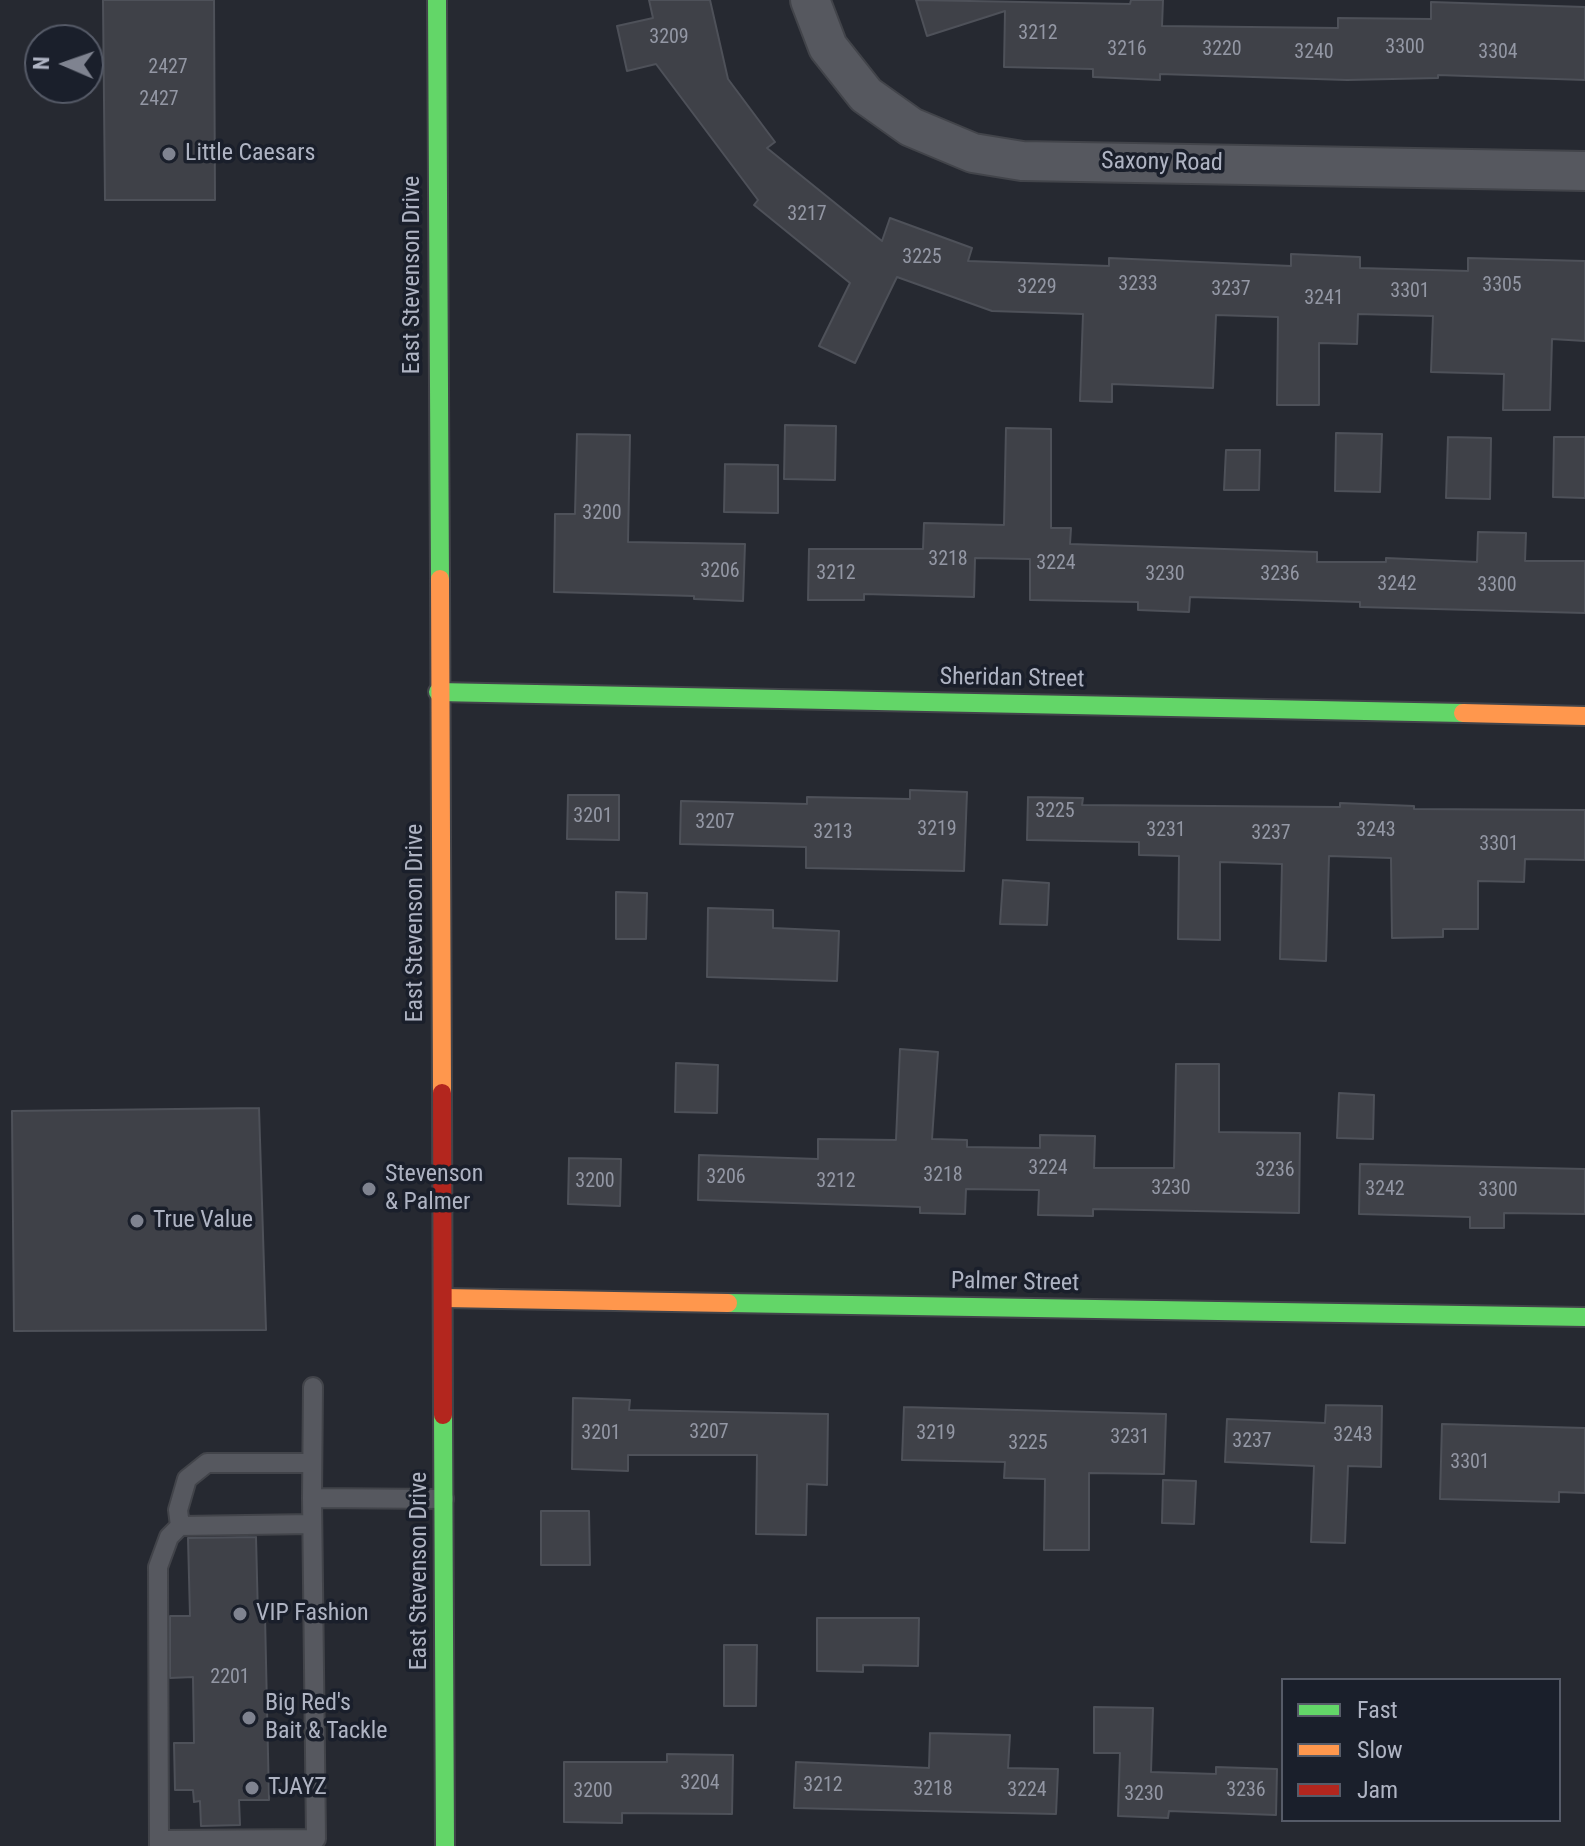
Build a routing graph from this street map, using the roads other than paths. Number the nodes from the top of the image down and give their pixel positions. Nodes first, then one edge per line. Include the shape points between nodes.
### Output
1 (437, 0) edge
2 (810, 0) edge
3 (1585, 171) edge
4 (438, 692) junction
5 (1585, 716) edge
6 (444, 1298) junction
7 (1585, 1317) edge
8 (313, 1387) dead end
9 (312, 1463) junction
10 (312, 1498) junction
11 (444, 1499) junction
12 (312, 1524) junction
13 (180, 1526) junction
14 (159, 1843) edge
15 (258, 1843) edge
16 (445, 1846) edge

1 - 4 street, East Stevenson Drive
2 - 3 street, Saxony Road via 828,47 866,95 911,127 973,153 1022,161
4 - 5 street, Sheridan Street
4 - 6 street, East Stevenson Drive
6 - 7 street, Palmer Street
6 - 11 street, East Stevenson Drive
8 - 9 lane
9 - 10 lane
9 - 13 lane via 207,1463 187,1479 178,1510
10 - 11 lane
10 - 12 lane
11 - 16 street, East Stevenson Drive
12 - 13 lane
12 - 15 lane via 316,1839
13 - 14 lane via 169,1537 158,1567
14 - 15 lane

